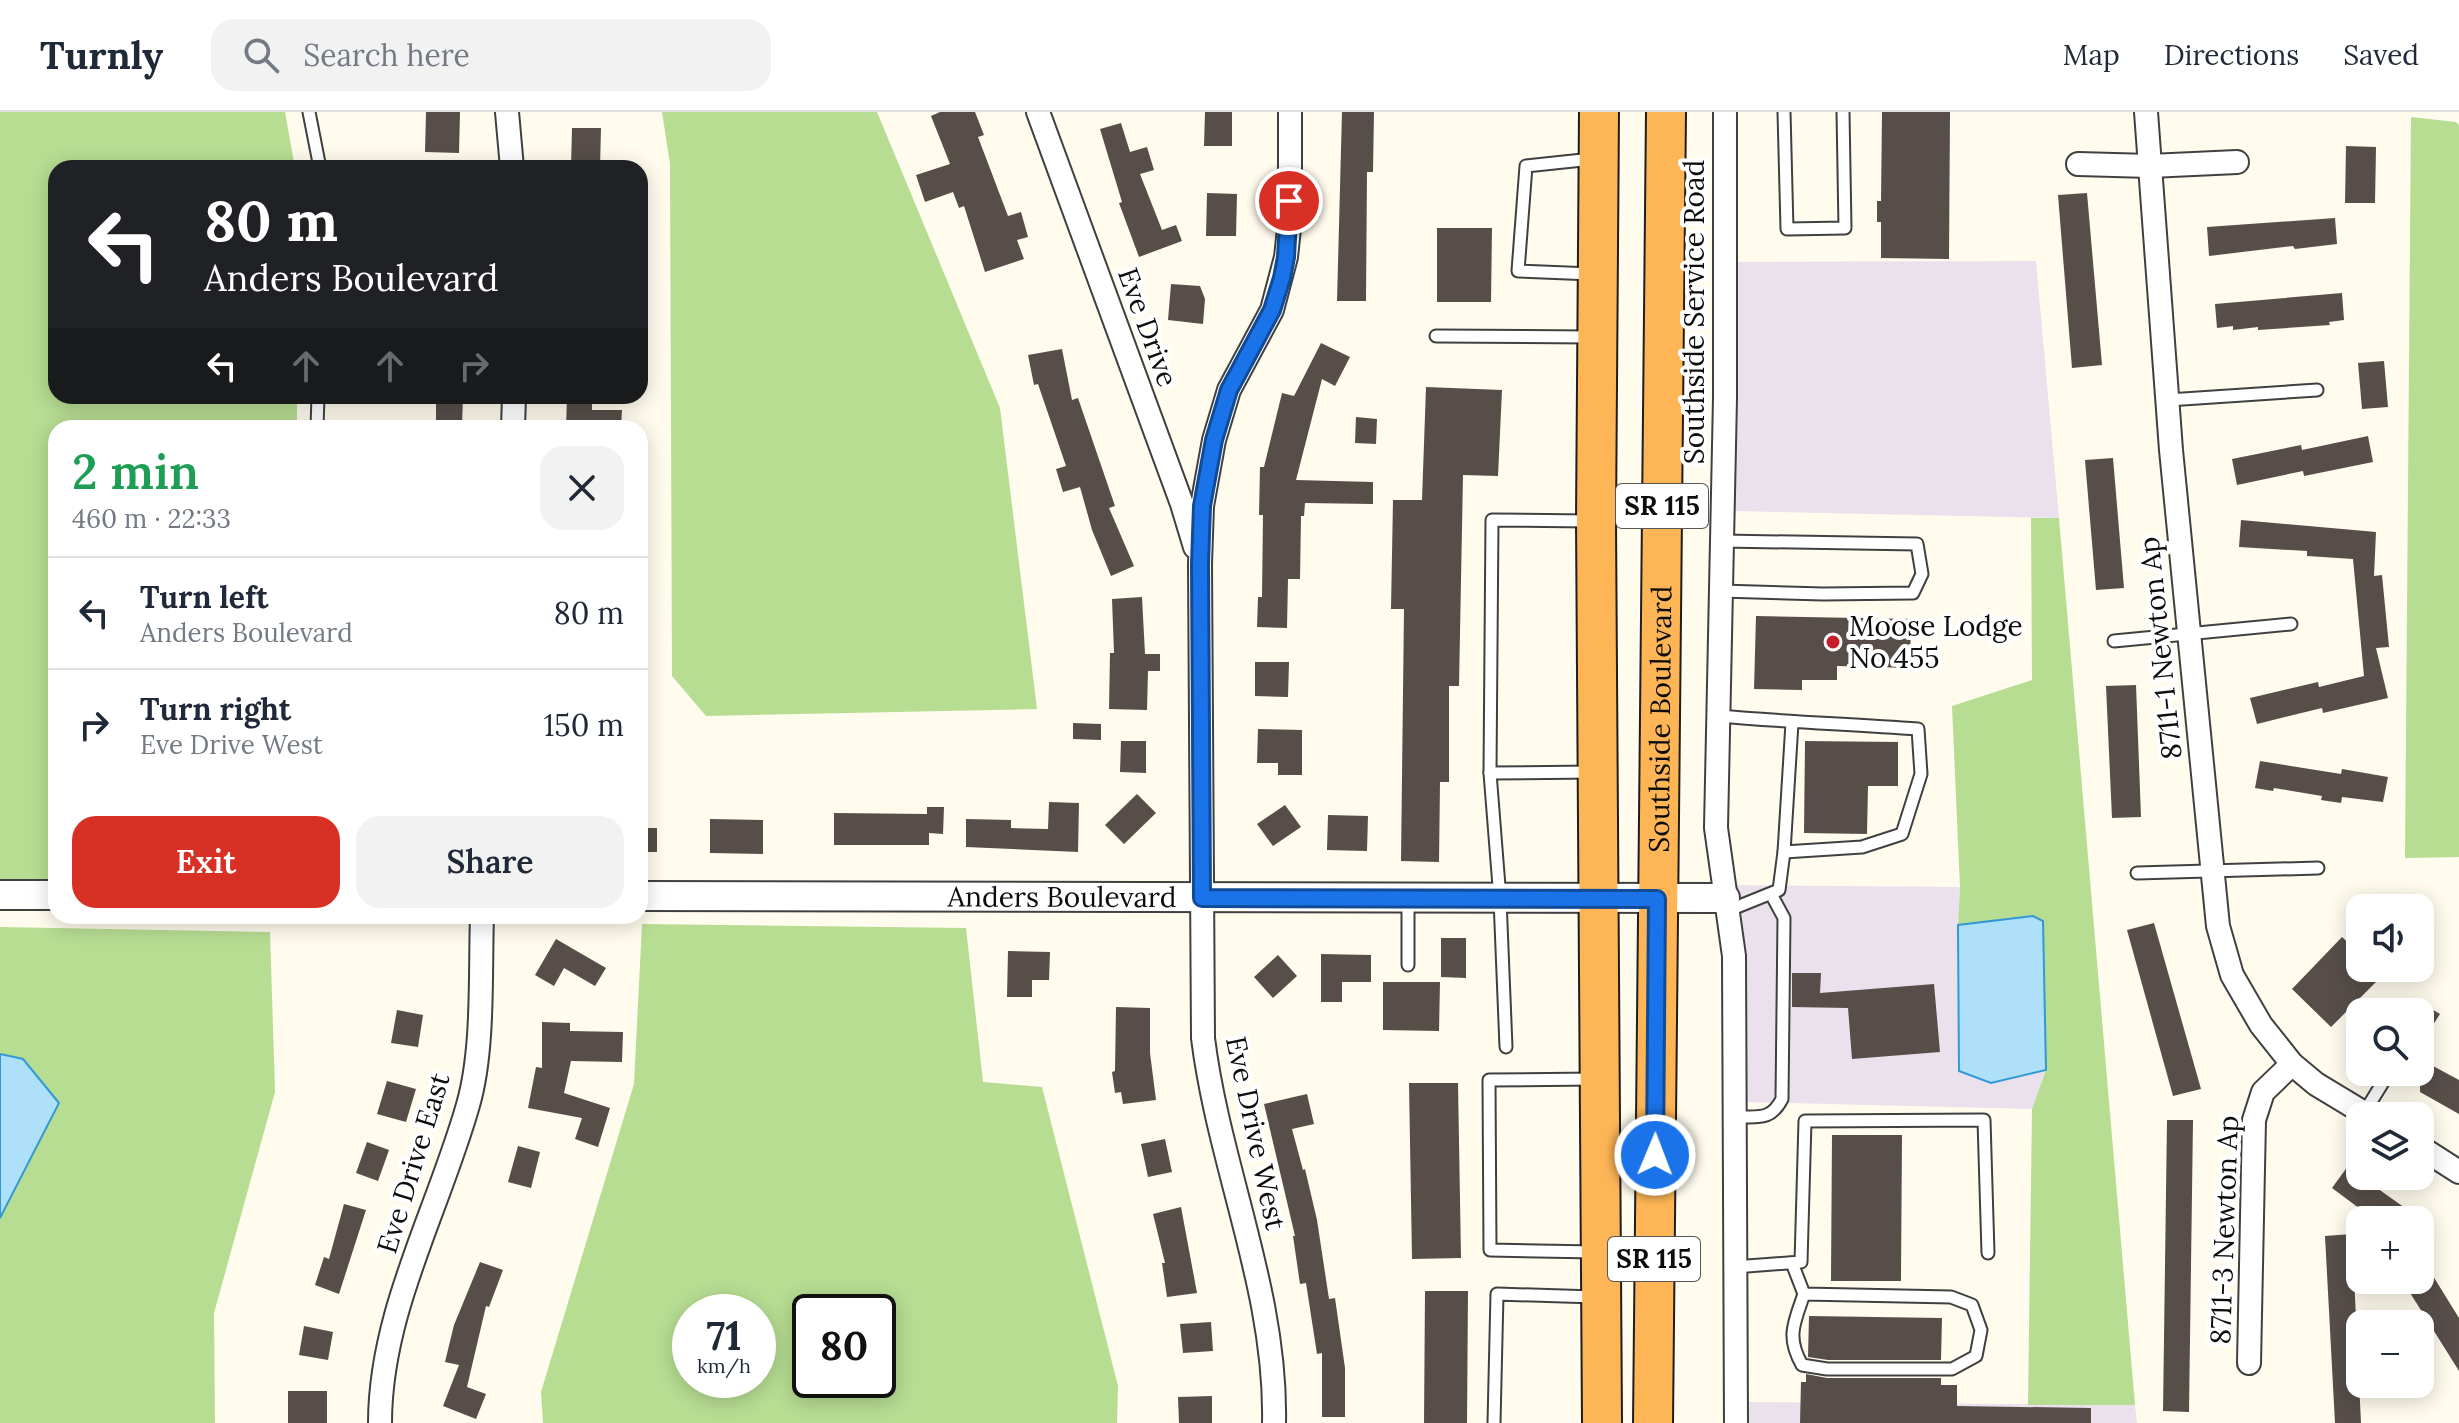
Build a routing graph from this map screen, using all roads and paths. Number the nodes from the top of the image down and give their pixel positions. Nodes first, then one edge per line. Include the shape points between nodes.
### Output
1 (309, 112) edge
2 (507, 112) edge
3 (1038, 112) edge
4 (1290, 112) edge
5 (1599, 112) edge
6 (1666, 112) edge
7 (1725, 112) edge
8 (1784, 112) edge
9 (1843, 112) edge
10 (2146, 112) edge
11 (1599, 159) junction
12 (318, 160) edge
13 (511, 160) edge
14 (2237, 162) dead end
15 (2078, 164) dead end
16 (2150, 166) junction
17 (1597, 274) junction
18 (1436, 336) dead end
19 (1596, 337) junction
20 (2317, 390) dead end
21 (2168, 400) junction
22 (1596, 521) junction
23 (1722, 541) junction
24 (1200, 564) junction
25 (1721, 591) junction
26 (2291, 624) dead end
27 (2189, 634) junction
28 (2114, 641) dead end
29 (1719, 716) junction
30 (1792, 723) junction
31 (1598, 772) junction
32 (1490, 773) junction
33 (1784, 852) junction
34 (2318, 868) dead end
35 (2212, 870) junction
36 (2137, 873) dead end
37 (1771, 894) junction
38 (0, 895) edge
39 (48, 895) edge
40 (648, 896) edge
41 (1202, 898) junction
42 (1408, 898) junction
43 (1500, 899) junction
44 (1599, 899) junction
45 (1657, 899) junction
46 (1726, 905) junction
47 (482, 924) edge
48 (1408, 965) dead end
49 (1506, 1047) dead end
50 (2292, 1064) junction
51 (1600, 1079) junction
52 (2346, 1103) edge
53 (1734, 1117) junction
54 (2434, 1156) edge
55 (2459, 1172) edge
56 (1602, 1252) junction
57 (1988, 1253) dead end
58 (1792, 1263) junction
59 (1734, 1267) junction
60 (1804, 1294) junction
61 (1602, 1298) junction
62 (2249, 1363) dead end
63 (380, 1423) edge
64 (1274, 1423) edge
65 (1494, 1423) edge
66 (1602, 1423) edge
67 (1653, 1423) edge
68 (1736, 1423) edge

1 - 12 lane
2 - 13 street
3 - 24 street, Eve Drive
4 - 24 street via 1286,257 1272,310 1229,390 1214,440 1202,506
5 - 11 highway, Southside Boulevard / SR 115
6 - 45 highway, Southside Boulevard / SR 115
7 - 23 street, Southside Service Road
8 - 9 lane via 1787,229 1845,228
10 - 16 street, 8711-1 Newton Ap
11 - 17 highway, Southside Boulevard / SR 115
11 - 17 lane via 1526,166 1518,271
14 - 16 street
15 - 16 street
16 - 21 street, 8711-1 Newton Ap
17 - 19 highway, Southside Boulevard / SR 115
18 - 19 lane
19 - 22 highway, Southside Boulevard / SR 115
20 - 21 lane
21 - 27 street, 8711-1 Newton Ap
22 - 31 highway, Southside Boulevard / SR 115
22 - 32 lane via 1492,520
23 - 25 street, Southside Service Road
23 - 25 lane via 1917,544 1922,574 1913,593
24 - 41 street, Eve Drive West
25 - 29 street, Southside Service Road
26 - 27 lane
27 - 28 lane
27 - 35 street, 8711-1 Newton Ap
29 - 30 lane
29 - 46 street, Southside Service Road via 1716,828
30 - 33 lane
30 - 33 lane via 1918,729 1921,774 1902,834 1862,847
31 - 32 lane
31 - 44 highway, Southside Boulevard / SR 115
32 - 43 lane
33 - 37 lane via 1779,890
34 - 35 lane
35 - 36 lane
35 - 50 street, 8711-1 Newton Ap via 2218,926 2232,975
37 - 46 lane
37 - 53 lane via 1784,918 1782,1099 1769,1116
38 - 39 street
40 - 41 street, Anders Boulevard
41 - 42 street, Anders Boulevard
41 - 64 street, Eve Drive West via 1207,1069 1263,1300
42 - 43 street, Anders Boulevard
42 - 48 lane
43 - 44 street, Anders Boulevard
43 - 49 lane
44 - 45 street, Anders Boulevard
44 - 51 highway, Southside Boulevard / SR 115
45 - 46 street, Anders Boulevard
45 - 67 highway, Southside Boulevard / SR 115
46 - 53 street, Southside Service Road via 1734,956
47 - 63 street, Eve Drive East via 469,1103 394,1321 382,1371
50 - 52 street, 8711-1 Newton Ap
50 - 62 street, 8711-3 Newton Ap via 2263,1092 2254,1120
51 - 56 highway, Southside Boulevard / SR 115
51 - 56 lane via 1489,1080 1490,1250
53 - 59 street, Southside Service Road
54 - 55 street
56 - 61 highway, Southside Boulevard / SR 115
57 - 58 lane via 1984,1120 1805,1121 1801,1262
58 - 59 lane
58 - 60 lane
59 - 68 street, Southside Service Road
60 - 60 lane via 1951,1297 1972,1305 1981,1330 1976,1356 1952,1369 1802,1365 1794,1351 1792,1328
61 - 65 lane via 1497,1294
61 - 66 highway, Southside Boulevard / SR 115

